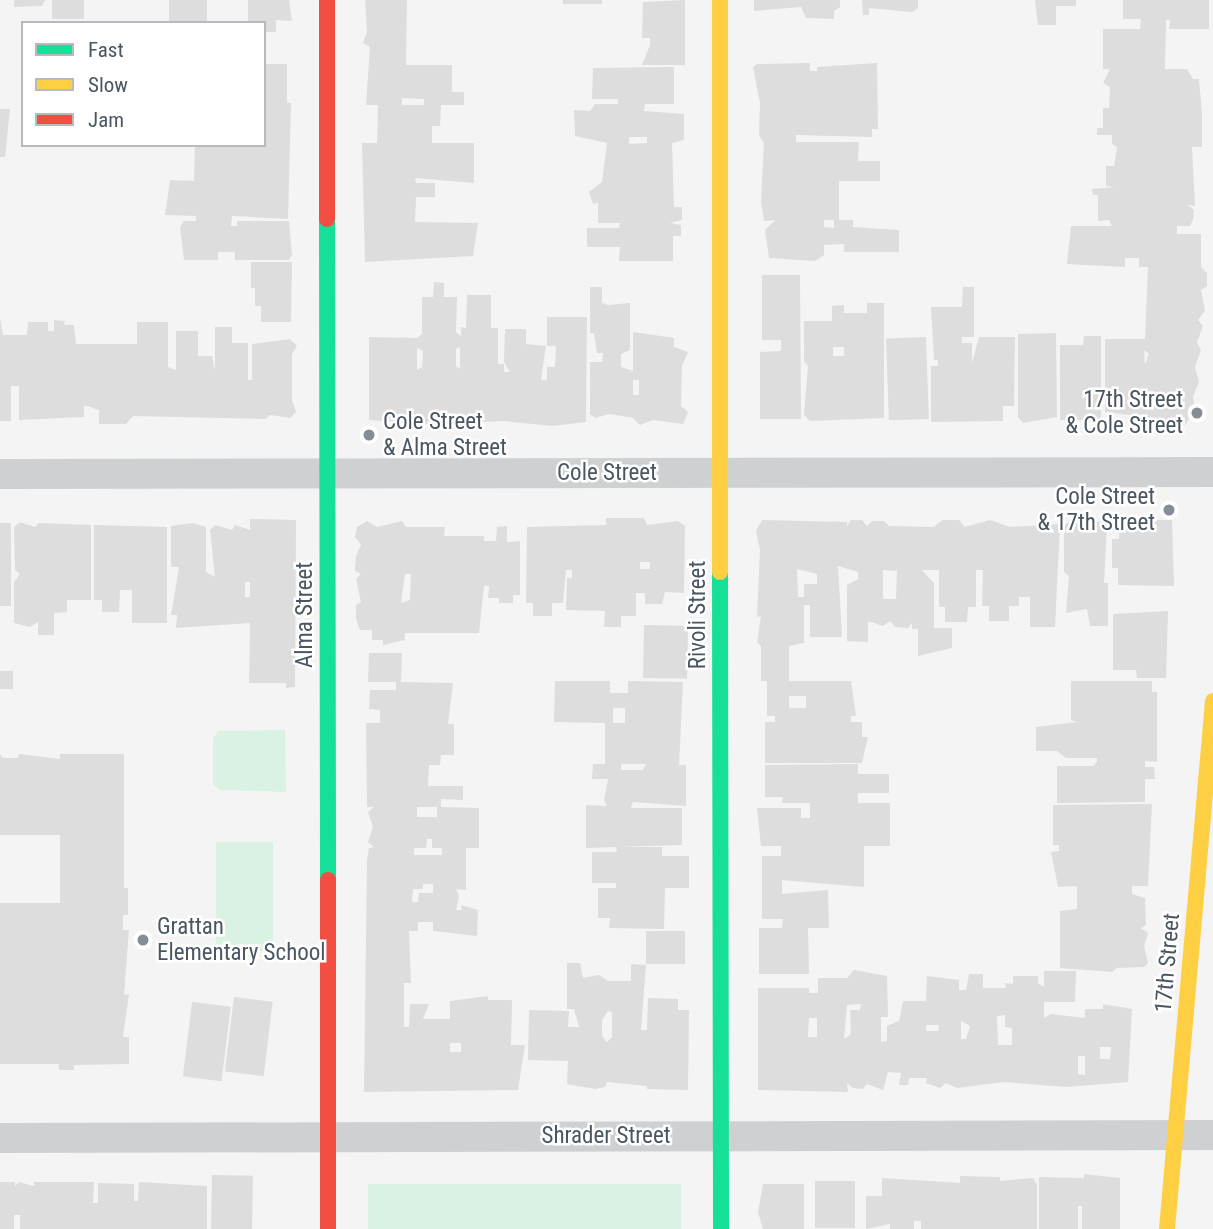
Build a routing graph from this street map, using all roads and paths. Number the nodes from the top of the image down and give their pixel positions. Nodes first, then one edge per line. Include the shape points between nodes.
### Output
1 (327, 0) edge
2 (720, 0) edge
3 (1213, 472) edge
4 (720, 473) junction
5 (0, 474) edge
6 (328, 474) junction
7 (1213, 701) edge
8 (1175, 1135) junction
9 (1213, 1135) edge
10 (721, 1136) junction
11 (328, 1137) junction
12 (0, 1138) edge
13 (328, 1229) edge
14 (721, 1229) edge
15 (1167, 1229) edge

1 - 6 street, Alma Street
2 - 4 street, Rivoli Street
3 - 4 street, Cole Street
4 - 6 street, Cole Street
4 - 10 street, Rivoli Street
5 - 6 street, Cole Street
6 - 11 street, Alma Street
7 - 8 street, 17th Street
8 - 9 street, Shrader Street
8 - 10 street, Shrader Street
8 - 15 street, 17th Street
10 - 11 street, Shrader Street
10 - 14 street, Rivoli Street
11 - 12 street, Shrader Street
11 - 13 street, Alma Street

